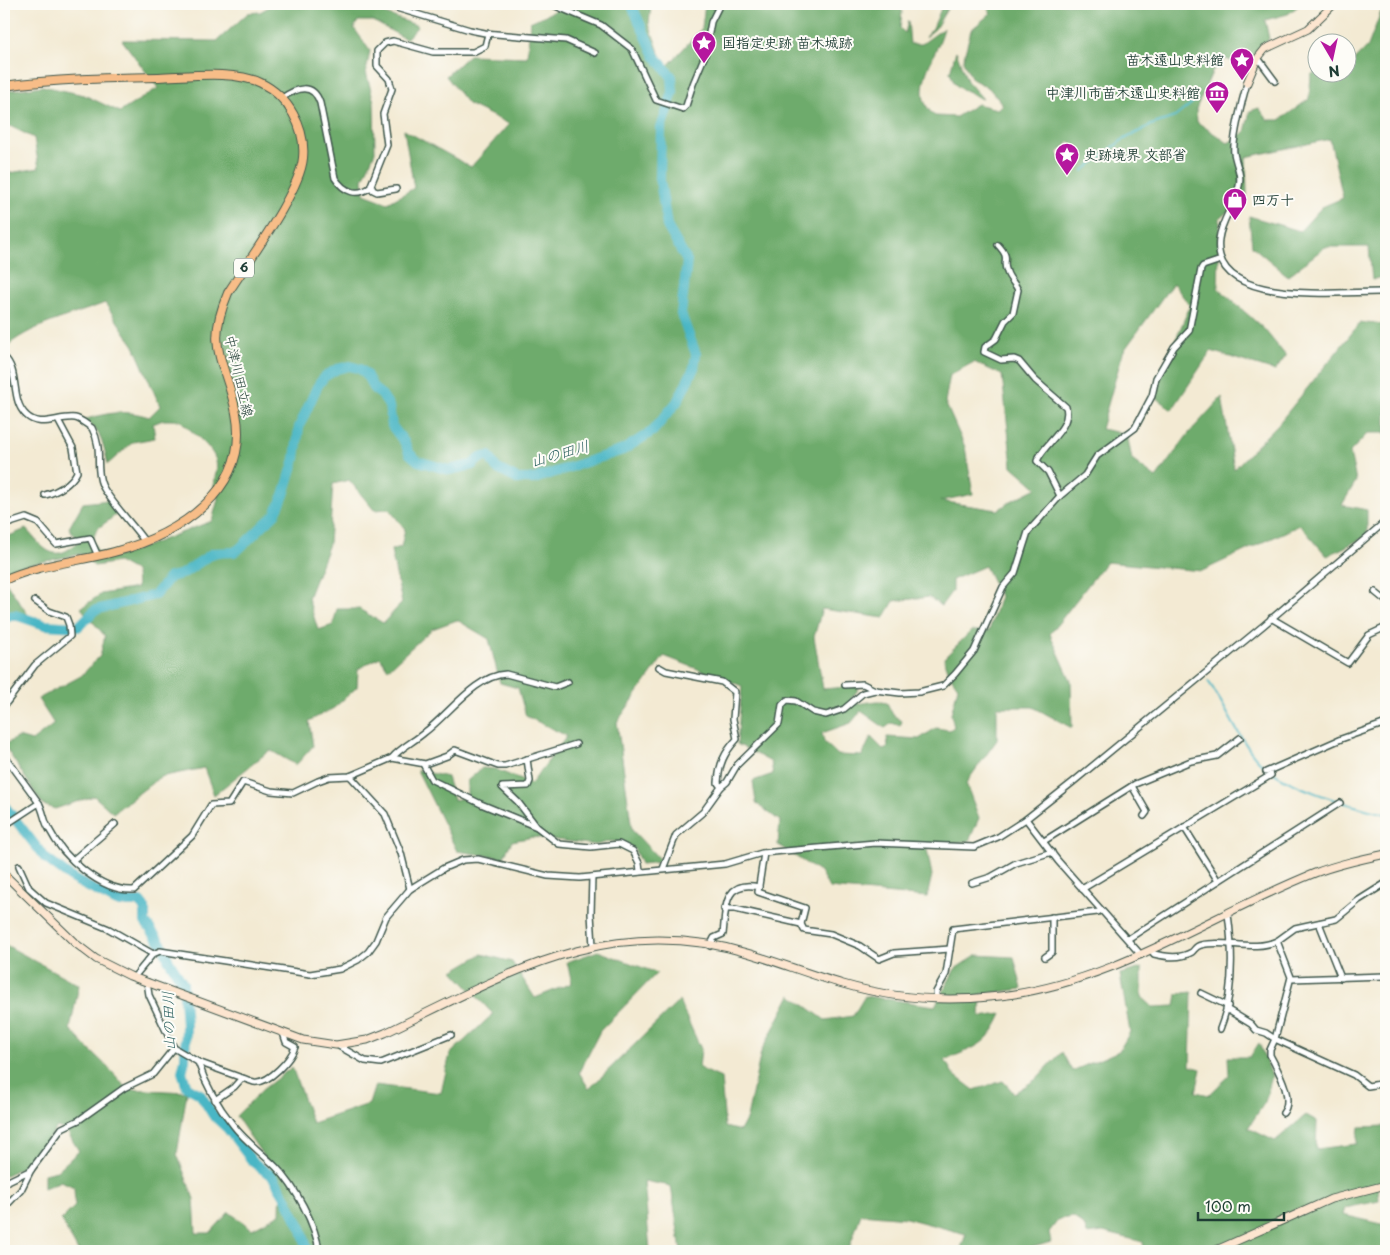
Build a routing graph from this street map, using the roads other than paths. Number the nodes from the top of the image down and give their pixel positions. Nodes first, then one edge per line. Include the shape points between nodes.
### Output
1 (383, 4) edge
2 (551, 4) edge
3 (720, 4) edge
4 (1334, 4) edge
5 (488, 34) junction
6 (595, 53) dead end
7 (1258, 58) junction
8 (1275, 81) dead end
9 (1247, 83) joint
10 (4, 86) edge
11 (282, 98) junction
12 (371, 187) junction
13 (396, 189) dead end
14 (998, 246) dead end
15 (1221, 260) junction
16 (1386, 292) edge
17 (4, 357) edge
18 (58, 420) junction
19 (45, 495) dead end
20 (1060, 496) junction
21 (1386, 520) edge
22 (4, 525) edge
23 (145, 542) junction
24 (98, 556) junction
25 (4, 580) edge
26 (1375, 592) dead end
27 (35, 601) dead end
28 (1386, 601) edge
29 (1271, 618) junction
30 (1386, 627) edge
31 (659, 667) dead end
32 (568, 682) dead end
33 (845, 685) dead end
34 (875, 690) junction
35 (4, 706) edge
36 (1386, 723) edge
37 (1240, 738) dead end
38 (576, 744) dead end
39 (4, 755) edge
40 (392, 758) junction
41 (527, 759) junction
42 (423, 764) junction
43 (350, 776) junction
44 (1132, 786) junction
45 (721, 787) junction
46 (39, 803) junction
47 (1340, 803) dead end
48 (1144, 816) dead end
49 (1026, 819) junction
50 (115, 824) dead end
51 (4, 826) edge
52 (1184, 827) junction
53 (538, 828) junction
54 (1044, 841) junction
55 (1052, 852) junction
56 (764, 853) junction
57 (1386, 854) edge
58 (73, 860) junction
59 (19, 866) dead end
60 (663, 869) junction
61 (640, 871) junction
62 (4, 876) edge
63 (592, 877) junction
64 (1218, 881) junction
65 (1386, 882) edge
66 (972, 883) dead end
67 (759, 888) junction
68 (410, 889) junction
69 (1082, 889) junction
70 (724, 909) junction
71 (1101, 910) junction
72 (1228, 914) junction
73 (1052, 917) junction
74 (1319, 923) junction
75 (801, 924) junction
76 (1128, 939) junction
77 (1277, 941) junction
78 (1232, 944) junction
79 (593, 946) junction
80 (710, 946) junction
81 (950, 948) junction
82 (1151, 950) junction
83 (153, 954) junction
84 (1141, 955) junction
85 (1045, 957) dead end
86 (1386, 976) edge
87 (134, 977) junction
88 (1341, 978) junction
89 (1291, 980) junction
90 (147, 982) junction
91 (1201, 993) dead end
92 (936, 998) junction
93 (1228, 1008) junction
94 (1220, 1029) dead end
95 (283, 1033) junction
96 (451, 1035) dead end
97 (1275, 1039) junction
98 (336, 1045) junction
99 (174, 1048) junction
100 (198, 1062) junction
101 (242, 1078) junction
102 (1386, 1083) edge
103 (215, 1100) junction
104 (1282, 1113) dead end
105 (31, 1170) junction
106 (4, 1183) edge
107 (1386, 1185) edge
108 (4, 1208) edge
109 (319, 1251) edge
110 (1214, 1251) edge

1 - 5 street
2 - 3 street via 601,25 632,49 658,102 683,109 706,55 711,22
4 - 7 street via 1308,29 1272,44
5 - 6 street via 566,40
5 - 12 street via 485,46 473,52 433,52 393,41 379,48 376,66 389,79 392,89 383,114 387,145
7 - 8 street
7 - 9 street
9 - 15 street via 1233,152 1240,184 1219,241
10 - 11 main road, 中津川田立線 / 6 via 69,80 213,75 247,78 262,83
11 - 12 street via 299,88 314,92 320,103 335,178 354,193 362,193
11 - 23 main road, 中津川田立線 / 6 via 290,107 302,137 303,157 298,180 228,293 216,331 218,353 238,420 236,453 223,487 211,502 180,524
12 - 13 street via 377,192
14 - 20 street via 1007,258 1007,274 1018,290 1013,313 984,352 1001,360 1014,358 1019,361 1066,407 1063,427 1037,461 1048,472
15 - 16 street via 1224,268 1235,277 1265,289 1306,293
15 - 20 street via 1201,269 1189,331 1174,347 1156,378 1152,396 1132,433 1102,450 1085,474
17 - 18 street via 9,363 19,404 26,415 37,421
18 - 19 street via 73,448 77,472 56,492
18 - 23 street via 75,418 92,428 100,450 102,487
20 - 34 street via 1028,532 1015,573 1003,587 974,651 951,678 943,686 912,693
21 - 29 street
22 - 24 street via 26,518 38,523 56,544 90,538
23 - 24 main road, 中津川田立線 / 6
24 - 25 main road, 中津川田立線 / 6 via 38,568
26 - 28 street
27 - 35 street via 49,611 64,615 70,628 69,638 35,665
29 - 30 street via 1348,663 1369,635
29 - 49 street
31 - 45 street via 722,682 735,692 733,719 737,740 720,763 718,783
32 - 40 street via 555,686 498,674 478,685
33 - 34 street via 863,684
34 - 45 street via 864,693 844,709 826,715 787,700 782,705 779,724 737,765
36 - 52 street via 1341,739 1269,774
37 - 44 street via 1218,756 1191,761
38 - 41 street
39 - 46 street
40 - 42 street
40 - 43 street
41 - 42 street via 498,766 455,750
41 - 53 street via 528,786 502,788 518,802
42 - 53 street via 432,780
43 - 58 street via 329,777 288,794 243,782 229,804 211,806 192,836 134,890 96,879
43 - 68 street via 385,814 401,853
44 - 48 street via 1147,812
44 - 54 street
45 - 60 street via 703,812 676,835
46 - 51 street
46 - 58 street via 48,828
47 - 64 street
49 - 54 street
49 - 56 street via 998,837 974,847 876,843
50 - 58 street
52 - 64 street
52 - 69 street
53 - 61 street via 559,844 591,848 619,844 633,851
54 - 55 street
55 - 66 street via 1016,863
55 - 69 street
56 - 60 street via 725,864
56 - 67 street
57 - 72 street via 1314,874
59 - 83 street via 29,888 46,902 109,929
60 - 61 street
61 - 63 street
62 - 87 street via 75,943 96,959
63 - 68 street via 548,876 478,859 463,860 444,868
63 - 79 street
64 - 76 street
65 - 74 street via 1336,919
67 - 70 street via 748,886 738,889
67 - 75 street via 758,892 805,908
68 - 83 street via 386,917 368,952 358,960 324,973 302,973 160,951
69 - 71 street
70 - 75 street
70 - 80 street via 723,934 714,938
71 - 73 street
71 - 76 street
72 - 78 street
72 - 82 street
73 - 81 street via 953,929
73 - 85 street via 1052,952
74 - 77 street via 1291,930
74 - 88 street
75 - 81 street via 804,930 832,934 879,959 894,953
76 - 84 street
77 - 78 street via 1257,946
77 - 89 street
78 - 82 street via 1200,945 1177,957 1154,954
78 - 93 street
79 - 80 street via 659,940
79 - 98 street via 536,961 385,1033 367,1040
80 - 92 street via 747,953 868,991
81 - 92 street via 946,974
82 - 84 street
83 - 87 street
84 - 92 street via 1100,973 1034,992
86 - 88 street
87 - 90 street
88 - 89 street
89 - 97 street
90 - 95 street
90 - 99 street via 149,995
91 - 93 street
93 - 94 street
93 - 97 street via 1256,1030
95 - 98 street
95 - 101 street via 286,1042 295,1046 290,1058 265,1079 254,1082
96 - 98 street via 377,1064
97 - 102 street via 1354,1074 1368,1086
97 - 104 street via 1270,1055 1284,1086 1287,1104
99 - 100 street
99 - 105 street via 153,1074 124,1088 80,1120 62,1128
100 - 101 street
100 - 103 street
101 - 103 street
103 - 109 street via 232,1124 276,1167 295,1192 316,1233
105 - 106 street
105 - 108 street via 21,1190
107 - 110 street via 1331,1199

